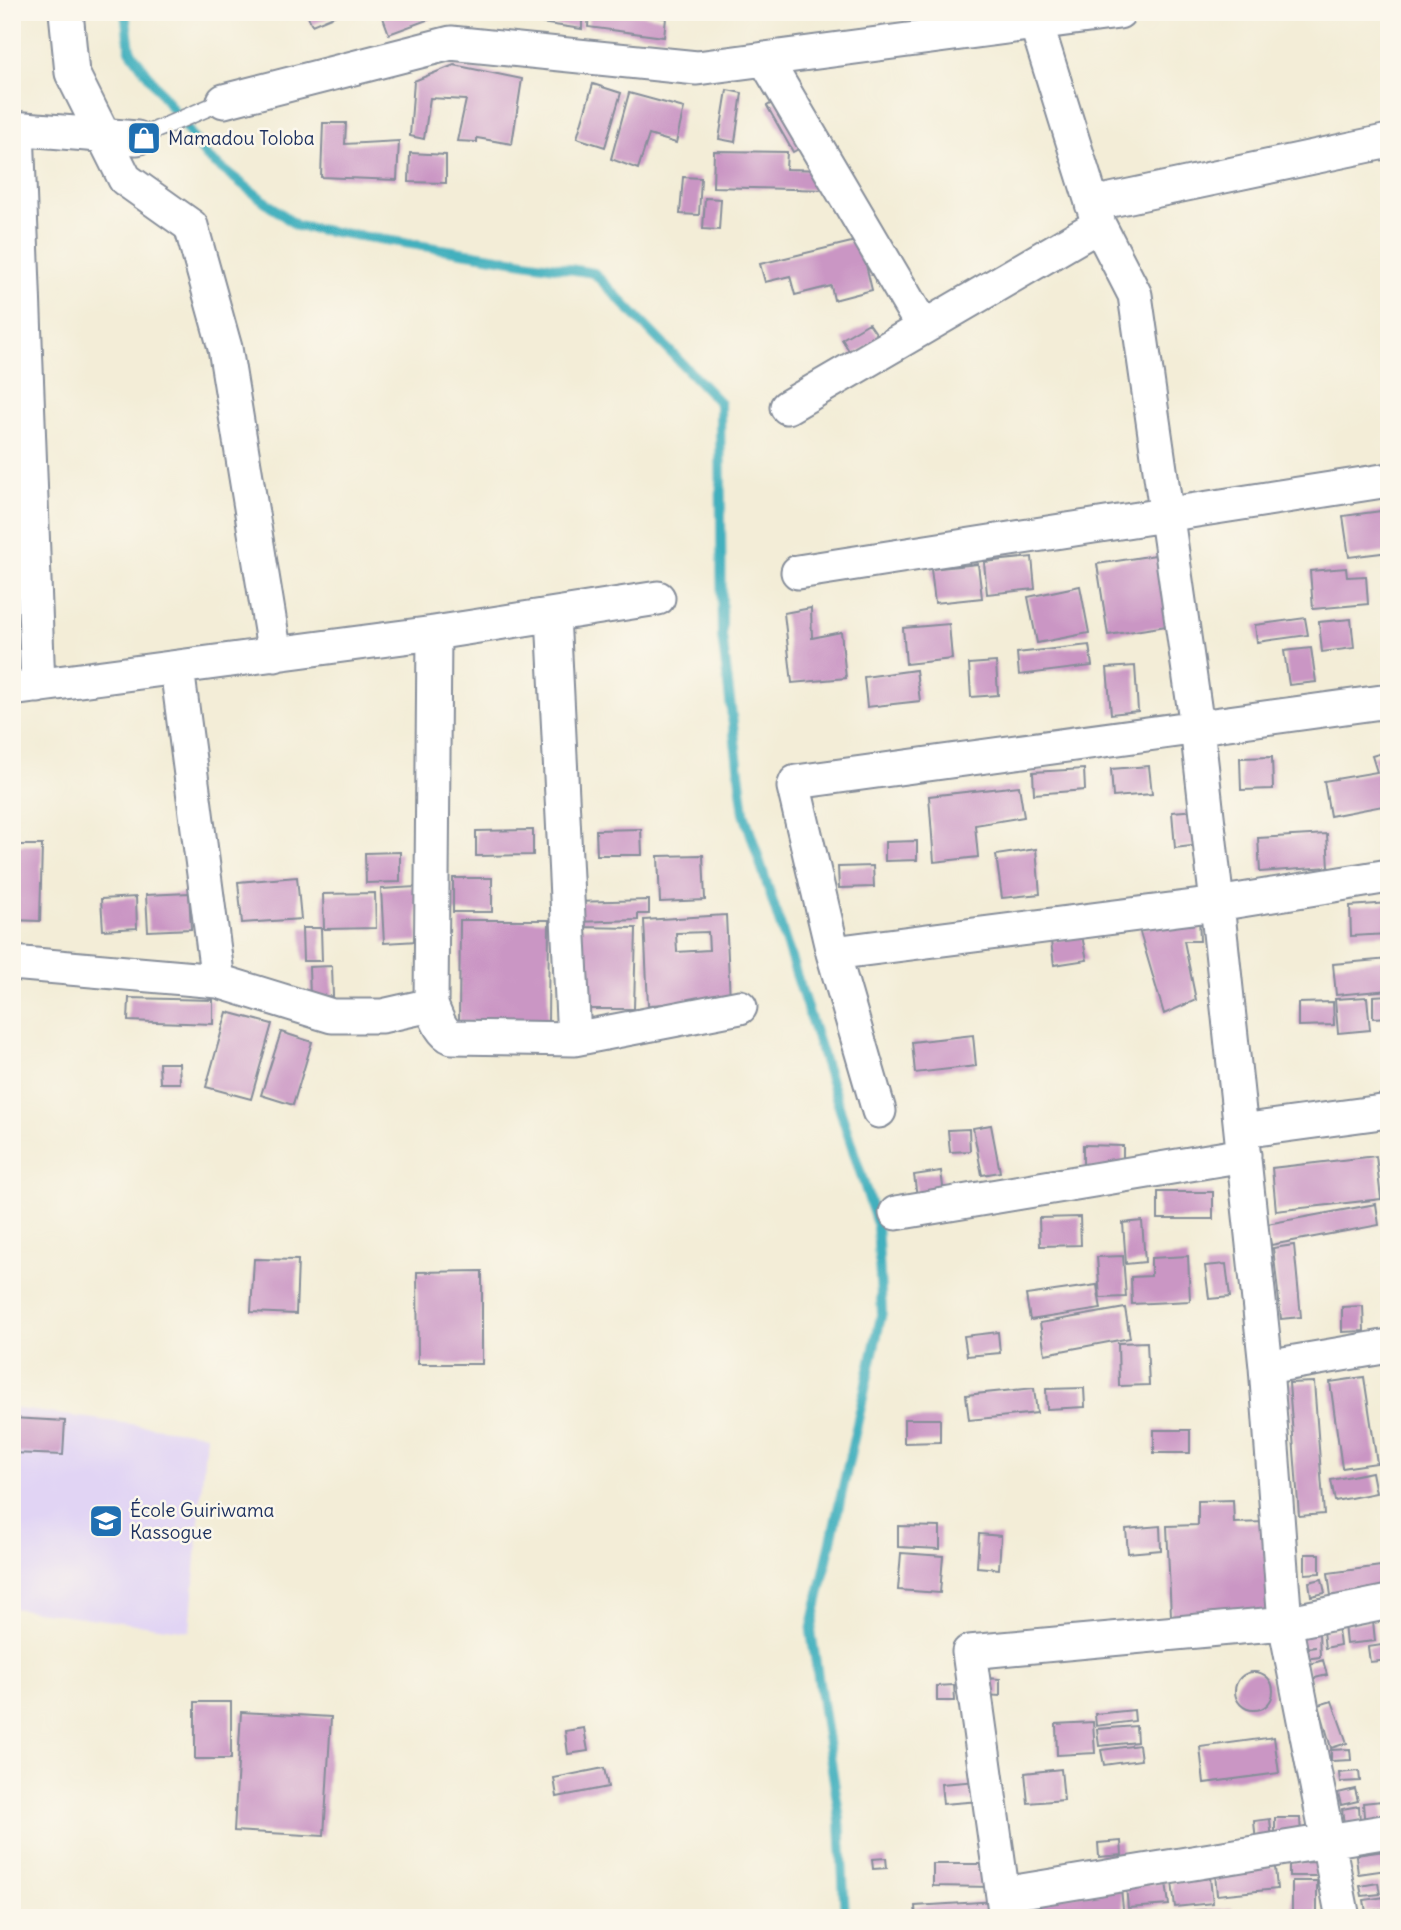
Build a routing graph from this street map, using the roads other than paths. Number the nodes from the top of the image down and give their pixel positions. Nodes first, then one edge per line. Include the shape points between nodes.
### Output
1 (66, 12) edge
2 (1119, 12) edge
3 (1036, 18) edge
4 (765, 59) junction
5 (224, 101) joint
6 (15, 128) edge
7 (103, 135) junction
8 (137, 138) joint
9 (1389, 141) edge
10 (1096, 214) junction
11 (923, 327) junction
12 (787, 407) dead end
13 (1389, 480) edge
14 (1167, 515) junction
15 (799, 572) dead end
16 (658, 598) dead end
17 (553, 615) junction
18 (434, 633) junction
19 (275, 655) junction
20 (177, 668) junction
21 (25, 688) edge
22 (1389, 701) edge
23 (1197, 727) junction
24 (1389, 876) edge
25 (1217, 904) junction
26 (833, 953) junction
27 (12, 963) edge
28 (218, 981) junction
29 (430, 1005) junction
30 (740, 1007) dead end
31 (574, 1039) junction
32 (879, 1111) dead end
33 (1389, 1111) edge
34 (1242, 1143) junction
35 (896, 1213) dead end
36 (1389, 1346) edge
37 (1266, 1367) junction
38 (1389, 1602) edge
39 (1285, 1623) junction
40 (1389, 1831) edge
41 (1328, 1841) junction
42 (1005, 1906) edge
43 (1343, 1918) edge

1 - 7 street via 72,73
2 - 3 street
3 - 4 street
3 - 10 street
4 - 5 street via 697,68 451,43
4 - 11 street
5 - 8 lane
6 - 7 street
6 - 21 street
7 - 8 street
7 - 19 street via 125,179 191,226 225,348
9 - 10 street
10 - 11 street
10 - 14 street via 1135,295
11 - 12 street
13 - 14 street
14 - 15 street
14 - 23 street
16 - 17 street
17 - 18 street
17 - 31 street
18 - 19 street
18 - 29 street
19 - 20 street
20 - 21 street
20 - 28 street
22 - 23 street
23 - 25 street
23 - 26 street via 796,782
24 - 25 street
25 - 26 street
25 - 34 street
26 - 32 street
27 - 28 street
28 - 29 street via 332,1016 382,1016
29 - 31 street via 452,1037
30 - 31 street
33 - 34 street
34 - 35 street
34 - 37 street
36 - 37 street
37 - 39 street
38 - 39 street
39 - 41 street
39 - 42 street via 969,1652
40 - 41 street
41 - 42 street
41 - 43 street

